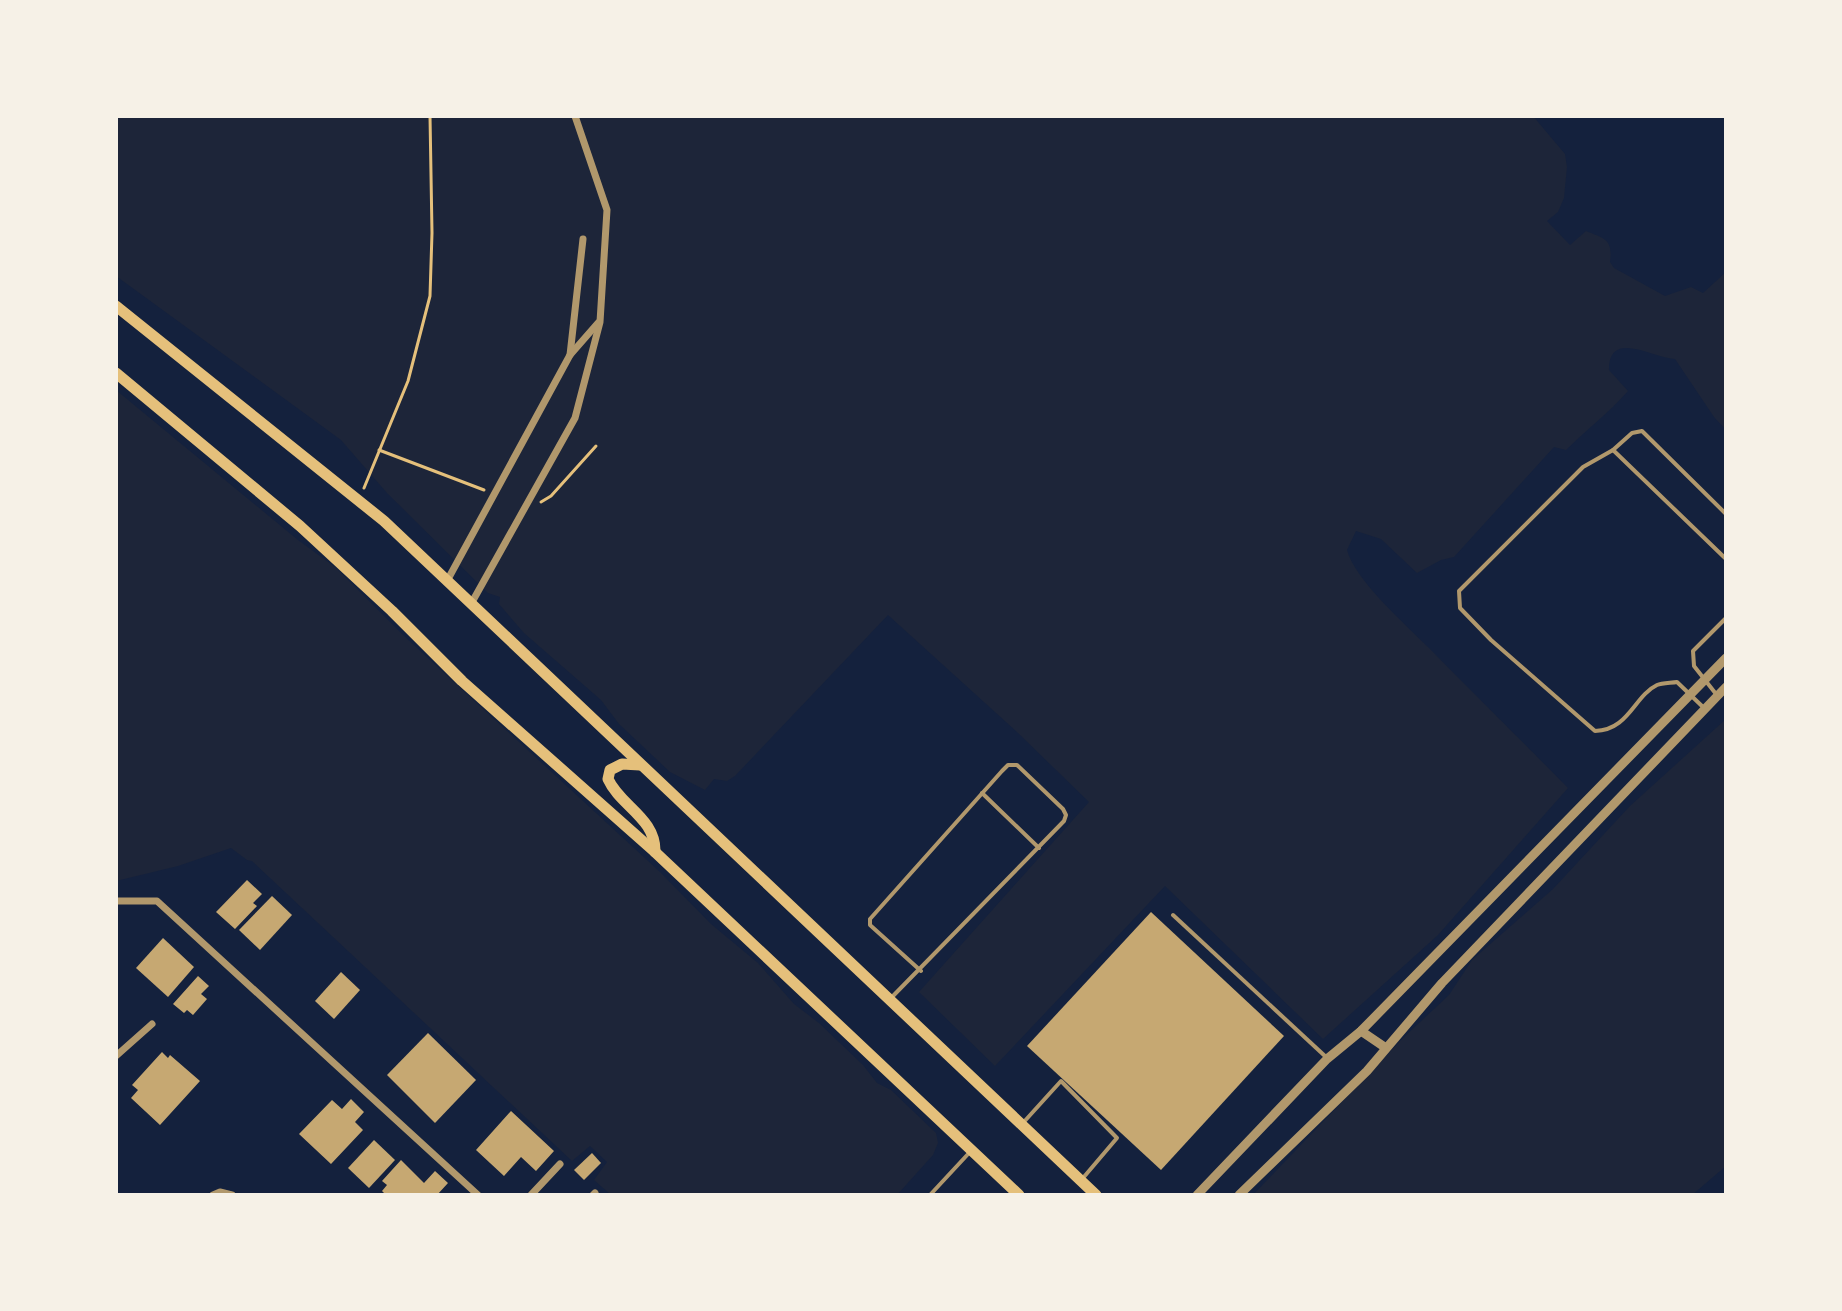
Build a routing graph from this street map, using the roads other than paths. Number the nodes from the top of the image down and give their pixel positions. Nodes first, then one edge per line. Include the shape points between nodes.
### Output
1 (575, 116) edge
2 (583, 239) dead end
3 (116, 306) edge
4 (600, 322) junction
5 (570, 355) junction
6 (116, 373) edge
7 (1613, 450) junction
8 (1726, 514) edge
9 (1726, 559) edge
10 (447, 581) junction
11 (471, 604) junction
12 (1726, 618) edge
13 (1726, 658) edge
14 (1705, 681) junction
15 (1726, 687) edge
16 (1692, 694) junction
17 (1717, 696) junction
18 (1704, 708) junction
19 (640, 765) junction
20 (982, 793) junction
21 (1039, 848) junction
22 (655, 852) junction
23 (116, 901) edge
24 (1173, 915) dead end
25 (921, 971) junction
26 (889, 1001) junction
27 (152, 1024) dead end
28 (1361, 1031) junction
29 (1386, 1048) junction
30 (116, 1056) edge
31 (1327, 1059) junction
32 (1021, 1125) junction
33 (971, 1150) junction
34 (560, 1164) dead end
35 (1081, 1180) junction
36 (213, 1195) edge
37 (232, 1195) edge
38 (478, 1195) edge
39 (531, 1195) edge
40 (930, 1195) edge
41 (1019, 1195) edge
42 (1096, 1195) edge
43 (1197, 1195) edge
44 (1239, 1195) edge

1 - 4 street via 607,210
2 - 5 street
3 - 10 main road via 358,499
4 - 5 street
4 - 11 street via 575,418
5 - 10 street
6 - 22 main road via 300,526 462,681
7 - 8 lane via 1642,431
7 - 9 lane
7 - 16 lane via 1583,467 1459,591 1460,608 1595,731 1615,726 1656,686 1677,682
10 - 11 main road
11 - 19 main road
12 - 14 lane via 1693,651 1694,666
13 - 14 street
14 - 16 street
14 - 17 lane
15 - 17 street
16 - 18 lane
16 - 28 street
17 - 18 street
18 - 29 street
19 - 22 main road via 617,766 608,779 650,831
19 - 26 main road
20 - 21 lane
20 - 21 lane via 1012,764 1063,809 1064,821
20 - 25 lane via 870,919 870,925
21 - 25 lane
22 - 33 main road
23 - 38 street via 157,901
24 - 31 lane
25 - 26 lane
26 - 32 main road
27 - 30 street
28 - 29 street
28 - 31 street
29 - 44 street
31 - 43 street
32 - 35 main road
32 - 35 lane via 1061,1081 1117,1138
33 - 40 lane
33 - 41 main road
34 - 39 street
35 - 42 main road
36 - 37 street

